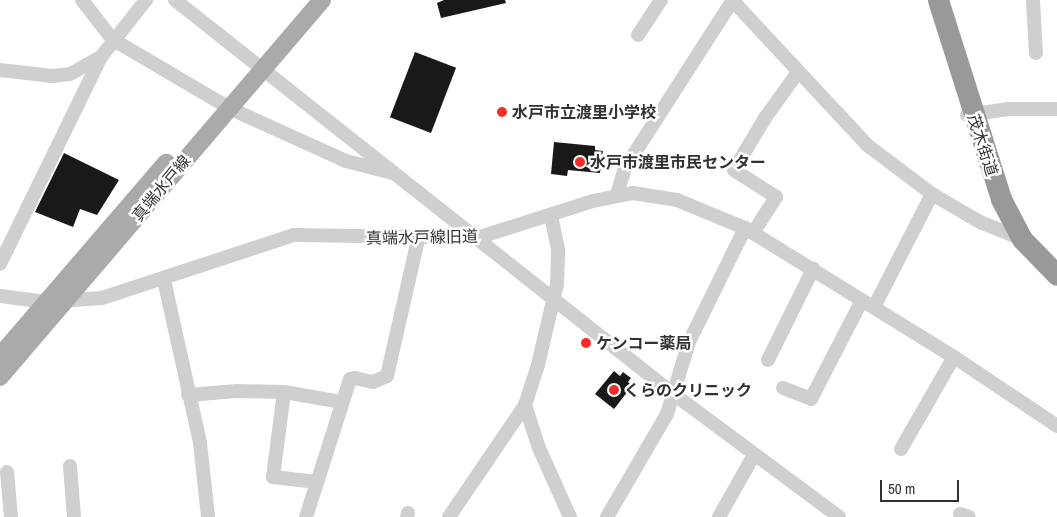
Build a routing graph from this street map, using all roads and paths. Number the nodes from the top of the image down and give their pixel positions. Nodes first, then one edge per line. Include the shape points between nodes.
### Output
1 (82, 0) edge
2 (146, 0) edge
3 (175, 0) edge
4 (306, 0) edge
5 (322, 0) edge
6 (660, 0) edge
7 (733, 0) edge
8 (938, 0) edge
9 (1033, 0) edge
10 (638, 35) dead end
11 (112, 39) junction
12 (1036, 53) dead end
13 (101, 57) junction
14 (259, 65) junction
15 (2, 68) edge
16 (798, 72) junction
17 (224, 105) junction
18 (1057, 109) edge
19 (968, 115) junction
20 (394, 173) junction
21 (617, 194) junction
22 (932, 194) junction
23 (551, 215) junction
24 (749, 231) junction
25 (477, 238) junction
26 (1022, 239) junction
27 (418, 240) junction
28 (0, 264) edge
29 (813, 269) junction
30 (1057, 275) edge
31 (164, 280) junction
32 (0, 296) edge
33 (554, 301) junction
34 (56, 302) junction
35 (868, 304) junction
36 (0, 356) edge
37 (954, 357) junction
38 (768, 360) dead end
39 (0, 377) edge
40 (783, 388) dead end
41 (284, 392) junction
42 (188, 395) junction
43 (675, 395) junction
44 (342, 402) junction
45 (525, 405) junction
46 (1057, 426) edge
47 (901, 450) dead end
48 (754, 455) junction
49 (70, 466) dead end
50 (7, 472) dead end
51 (317, 482) junction
52 (10, 517) edge
53 (74, 517) edge
54 (208, 517) edge
55 (306, 517) edge
56 (449, 517) edge
57 (570, 517) edge
58 (607, 517) edge
59 (719, 517) edge
60 (840, 517) edge

1 - 11 street
2 - 11 street
3 - 14 street
4 - 14 main road, 真端水戸線
5 - 14 main road, 真端水戸線
6 - 10 street
7 - 16 street
7 - 21 street via 625,168
8 - 19 highway, 茂木街道
9 - 12 street
11 - 13 street
11 - 17 street
13 - 15 street via 70,74 52,76
13 - 28 street
14 - 17 main road, 真端水戸線
14 - 20 street
16 - 22 street via 867,145
16 - 24 street via 734,170 776,197
17 - 20 street via 346,161
17 - 34 main road, 真端水戸線
18 - 19 street via 1008,109
19 - 26 highway, 茂木街道 via 1001,199
20 - 25 street
21 - 23 street, 真端水戸線旧道
21 - 24 street, 真端水戸線旧道 via 634,193 677,200
22 - 26 street via 980,222
22 - 35 street
23 - 25 street, 真端水戸線旧道
23 - 33 street via 558,249
24 - 29 street, 真端水戸線旧道
24 - 43 street via 689,342
25 - 27 street, 真端水戸線旧道
25 - 33 street
26 - 30 highway, 茂木街道
27 - 31 street, 真端水戸線旧道 via 294,235 251,247
27 - 44 street via 387,376 373,382 350,380
29 - 35 street, 真端水戸線旧道
29 - 38 street
31 - 34 street, 真端水戸線旧道 via 102,298
31 - 42 street
32 - 34 street, 真端水戸線旧道
33 - 43 street
33 - 45 street
34 - 36 main road, 真端水戸線
34 - 39 main road, 真端水戸線
35 - 37 street, 真端水戸線旧道
35 - 40 street via 811,399
37 - 46 street, 真端水戸線旧道
37 - 47 street
41 - 42 street
41 - 44 street
41 - 51 street via 273,477
42 - 54 street via 200,442
43 - 48 street
43 - 58 street via 668,414
44 - 51 street
45 - 56 street
45 - 57 street via 539,448
48 - 59 street
48 - 60 street
49 - 53 street
50 - 52 street
51 - 55 street

